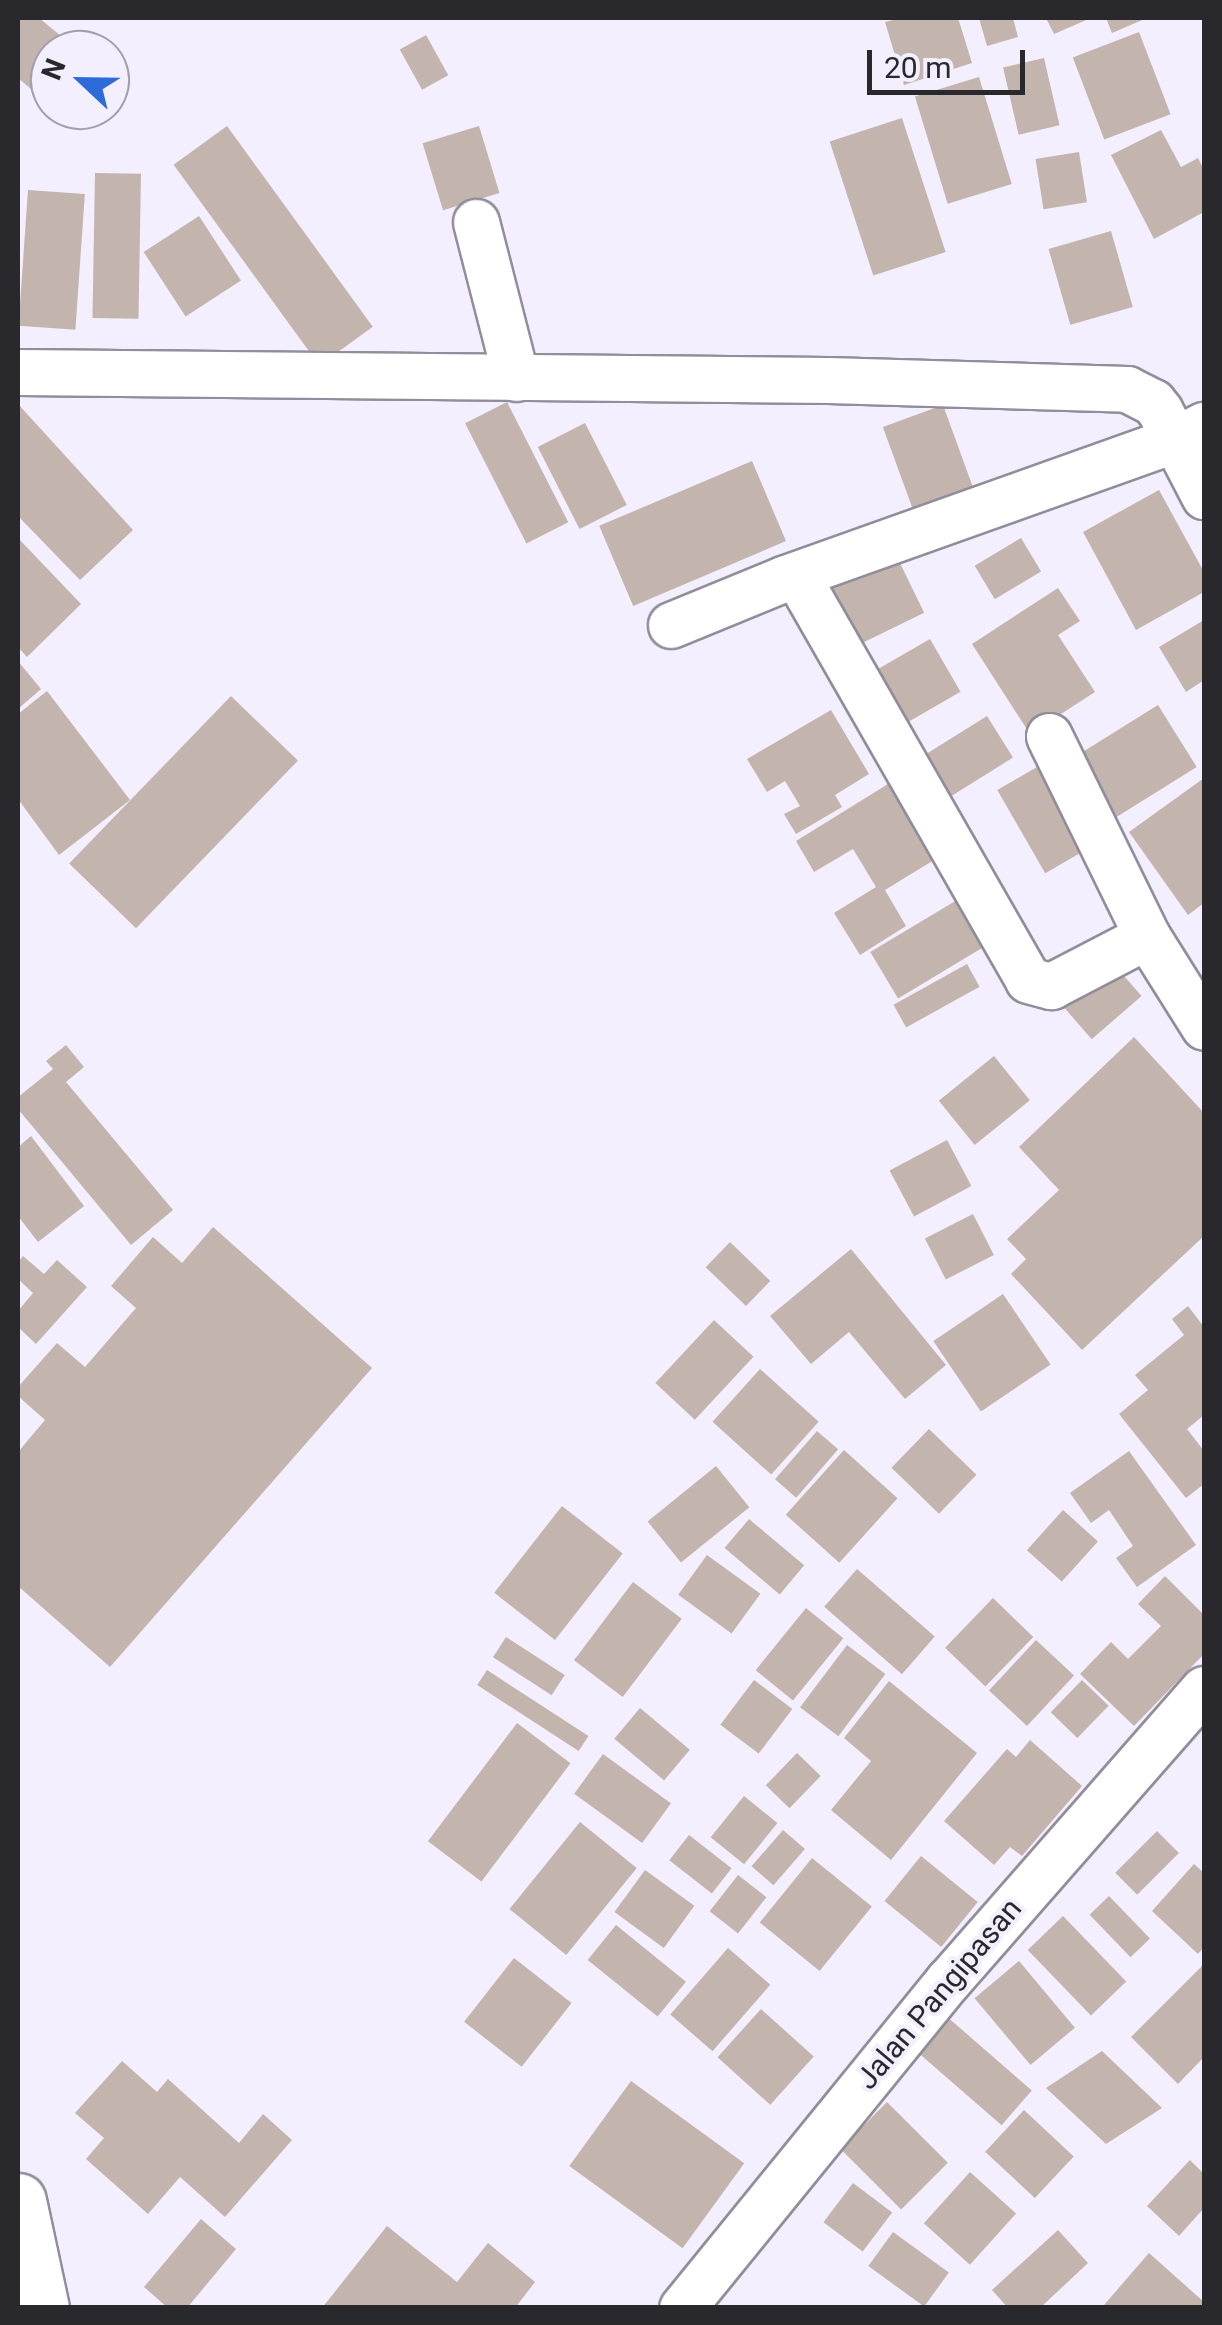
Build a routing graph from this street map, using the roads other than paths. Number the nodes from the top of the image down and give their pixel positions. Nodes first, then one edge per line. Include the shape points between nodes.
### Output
1 (476, 222) dead end
2 (18, 372) edge
3 (516, 378) junction
4 (1189, 432) edge
5 (1204, 496) edge
6 (796, 576) junction
7 (671, 625) dead end
8 (1048, 736) dead end
9 (1147, 936) junction
10 (1204, 1028) edge
11 (1204, 1689) edge
12 (18, 2201) edge
13 (41, 2308) edge
14 (682, 2308) edge

1 - 3 street
2 - 3 street
3 - 4 street via 1126,390
4 - 5 street
4 - 6 street
6 - 7 street
6 - 9 street via 1028,980 1051,986
8 - 9 street
9 - 10 street
11 - 14 street, Jalan Pangipasan via 948,1981
12 - 13 main road

